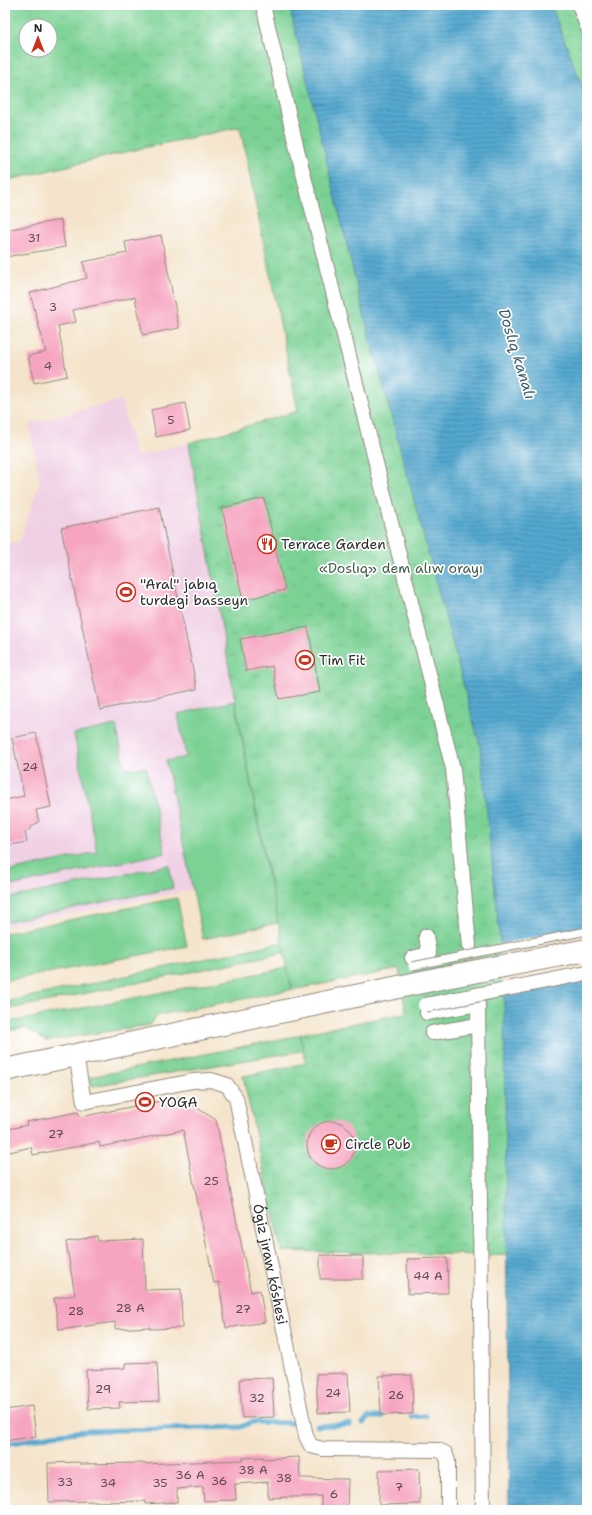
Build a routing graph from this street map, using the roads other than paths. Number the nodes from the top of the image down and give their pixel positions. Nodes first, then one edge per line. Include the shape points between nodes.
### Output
1 (263, 5) edge
2 (579, 5) edge
3 (587, 26) edge
4 (587, 930) edge
5 (426, 936) dead end
6 (469, 946) tunnel mouth
7 (587, 950) edge
8 (412, 962) joint
9 (587, 973) edge
10 (478, 1024) junction
11 (432, 1033) dead end
12 (76, 1055) junction
13 (5, 1070) edge
14 (448, 1510) edge
15 (483, 1510) edge

1 - 6 street via 453,769
2 - 3 street
4 - 8 lane, bridge
5 - 8 street via 429,954
7 - 12 main road, bridge
9 - 10 street, bridge via 426,1009 478,1004
10 - 11 street
10 - 15 street
12 - 13 main road
12 - 14 street, Ógiz jıraw kóshesi via 84,1102 193,1081 212,1080 227,1085 236,1098 306,1436 311,1446 323,1449 438,1450 445,1453 448,1461

